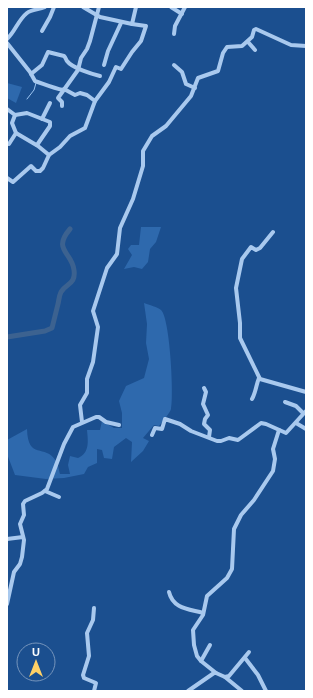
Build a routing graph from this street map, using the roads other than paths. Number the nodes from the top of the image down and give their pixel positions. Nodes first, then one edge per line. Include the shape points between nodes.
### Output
1 (45, 7) edge
2 (54, 7) edge
3 (83, 7) edge
4 (99, 7) edge
5 (136, 7) edge
6 (171, 7) edge
7 (185, 7) edge
8 (182, 14) junction
9 (97, 16) junction
10 (121, 23) junction
11 (132, 24) junction
12 (42, 31) dead end
13 (174, 34) dead end
14 (7, 39) edge
15 (248, 42) junction
16 (7, 43) edge
17 (306, 46) edge
18 (255, 50) dead end
19 (104, 65) dead end
20 (174, 65) dead end
21 (78, 68) junction
22 (31, 74) junction
23 (100, 76) dead end
24 (195, 88) junction
25 (63, 89) junction
26 (95, 101) junction
27 (50, 103) dead end
28 (62, 106) dead end
29 (7, 109) edge
30 (15, 115) junction
31 (42, 119) junction
32 (16, 133) junction
33 (9, 144) dead end
34 (37, 145) junction
35 (49, 155) junction
36 (7, 178) edge
37 (273, 232) dead end
38 (259, 378) junction
39 (204, 388) dead end
40 (306, 392) edge
41 (252, 399) dead end
42 (286, 402) dead end
43 (305, 412) edge
44 (82, 422) junction
45 (296, 422) junction
46 (119, 425) dead end
47 (306, 428) edge
48 (279, 430) junction
49 (152, 435) dead end
50 (209, 437) junction
51 (47, 492) junction
52 (59, 497) dead end
53 (48, 498) dead end
54 (23, 537) junction
55 (7, 539) edge
56 (169, 592) dead end
57 (7, 601) edge
58 (94, 608) dead end
59 (203, 613) junction
60 (210, 646) dead end
61 (249, 652) dead end
62 (244, 658) junction
63 (201, 661) junction
64 (216, 672) junction
65 (225, 677) junction
66 (94, 691) edge
67 (188, 691) edge
68 (242, 691) edge
69 (266, 691) edge

1 - 14 street via 25,14
2 - 12 street
3 - 9 street
4 - 9 street
5 - 11 street
6 - 8 street
7 - 8 street
8 - 13 street via 175,26
9 - 10 street
9 - 21 street
10 - 11 street
10 - 19 street
11 - 26 street via 146,26 141,41 121,69 116,67 108,84
15 - 17 street via 256,29 291,45
15 - 18 street
15 - 24 street via 242,46 227,47 218,72 198,77
16 - 22 street
20 - 24 street via 182,72 186,84
21 - 22 street via 64,56 48,52 42,65
21 - 23 street
21 - 25 street
22 - 25 street via 36,82
24 - 44 street via 182,108 166,126 154,134 143,151 143,166 133,199 121,224 117,254 105,272 93,311 98,327 94,356 87,379 87,393 80,405
25 - 26 street via 75,96 81,93 87,95
25 - 28 street via 58,98 62,101
26 - 35 street via 85,128 70,136
27 - 31 street
29 - 30 street
30 - 31 street via 27,113
30 - 32 street via 12,123
31 - 34 street via 50,122 50,126
32 - 33 street
32 - 34 street
34 - 35 street
35 - 36 street via 40,171 31,166 13,182
37 - 38 street via 260,248 256,250 251,247 246,253 237,281 240,338
38 - 40 street
38 - 41 street
39 - 50 street via 206,392 203,404 208,414 204,424 210,430
42 - 43 street
43 - 45 street
44 - 46 street via 97,417
44 - 51 street via 70,430
45 - 47 street
45 - 48 street via 288,432
48 - 50 street via 261,423 238,440 229,438 219,441
48 - 59 street via 273,448 274,471 235,525 232,569 227,578 207,596
49 - 50 street via 155,428 162,429 165,419
51 - 52 street
51 - 53 street
51 - 54 street via 29,498 24,503 24,515 20,524
54 - 55 street
54 - 57 street via 22,561 14,572
56 - 59 street via 178,606
58 - 66 street via 93,620 87,632 89,656 83,675 84,678 96,683
59 - 63 street via 193,632 196,654
60 - 63 street
61 - 62 street
62 - 65 street via 229,676
62 - 69 street
63 - 64 street
64 - 65 street
64 - 67 street
65 - 68 street

